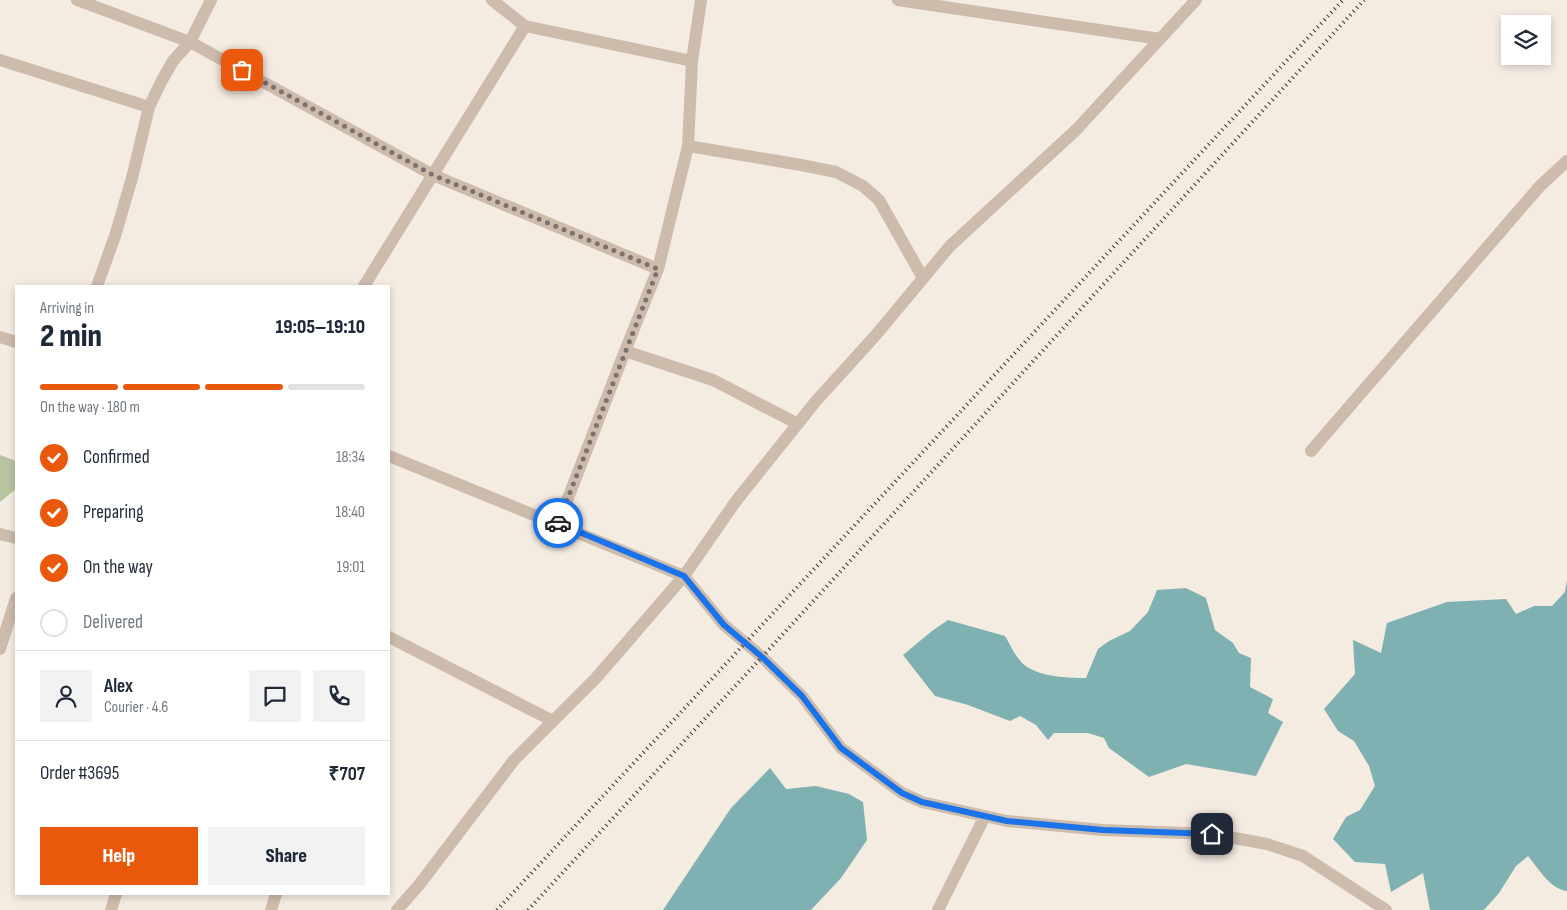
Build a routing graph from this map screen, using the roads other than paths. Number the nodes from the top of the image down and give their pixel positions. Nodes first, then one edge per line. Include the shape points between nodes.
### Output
1 (211, 0) edge
2 (492, 0) edge
3 (701, 0) edge
4 (898, 0) edge
5 (1196, 0) edge
6 (84, 1) edge
7 (525, 26) junction
8 (1160, 38) junction
9 (190, 42) junction
10 (0, 60) edge
11 (692, 61) junction
12 (149, 107) junction
13 (688, 146) junction
14 (1567, 161) edge
15 (433, 175) junction
16 (658, 269) junction
17 (924, 278) junction
18 (97, 285) edge
19 (365, 285) edge
20 (0, 338) edge
21 (15, 342) edge
22 (625, 351) junction
23 (798, 424) junction
24 (1311, 451) dead end
25 (390, 456) edge
26 (558, 524) junction
27 (0, 534) edge
28 (15, 538) edge
29 (684, 576) junction
30 (15, 601) edge
31 (390, 638) edge
32 (0, 649) edge
33 (553, 721) junction
34 (985, 816) junction
35 (116, 895) edge
36 (276, 895) edge
37 (111, 910) edge
38 (271, 910) edge
39 (397, 910) edge
40 (938, 910) edge
41 (1386, 910) edge

1 - 9 street
2 - 7 street
3 - 11 street
4 - 8 street
5 - 8 street
6 - 9 street
7 - 11 street
7 - 15 street
8 - 17 street via 1076,130 950,246
9 - 12 street via 173,61
9 - 15 street
10 - 12 street
11 - 13 street
12 - 18 street via 121,217
13 - 16 street
13 - 17 street via 836,172 863,186 878,200
14 - 24 street via 1540,186
15 - 16 street
15 - 19 street
16 - 22 street
17 - 23 street
20 - 21 street
22 - 23 street via 713,380
22 - 26 street
23 - 29 street via 736,501
25 - 26 street
26 - 29 street
27 - 28 street
29 - 33 street via 596,678
29 - 34 street via 724,625 802,696 841,748 902,793 922,802
30 - 32 street
31 - 33 street
33 - 39 street via 514,760
34 - 40 street
34 - 41 street via 1103,830 1212,834 1267,844 1303,856
35 - 37 street
36 - 38 street

